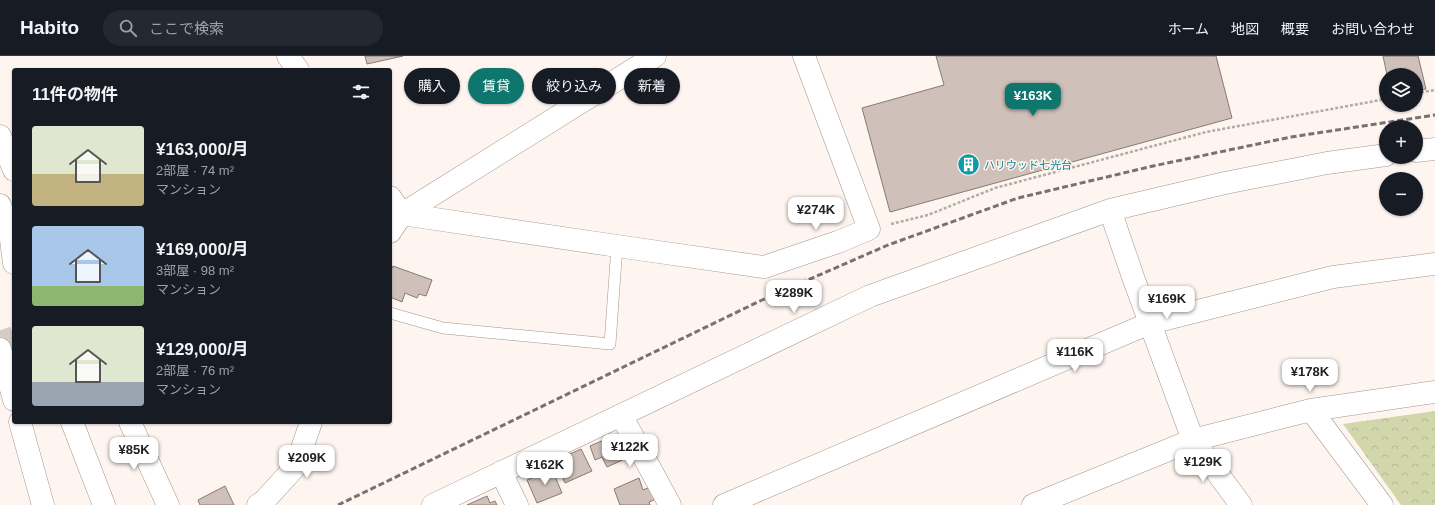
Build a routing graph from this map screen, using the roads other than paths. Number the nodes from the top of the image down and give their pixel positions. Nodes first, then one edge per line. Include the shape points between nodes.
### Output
1 (288, 56) edge
2 (804, 56) edge
3 (653, 57) edge
4 (297, 68) edge
5 (0, 136) edge
6 (1435, 149) edge
7 (1423, 150) edge
8 (1379, 156) edge
9 (12, 165) edge
10 (0, 205) edge
11 (1110, 210) junction
12 (394, 217) edge
13 (617, 246) junction
14 (12, 248) edge
15 (0, 251) edge
16 (1435, 264) edge
17 (12, 268) edge
18 (392, 314) edge
19 (1150, 323) junction
20 (0, 349) edge
21 (1435, 392) edge
22 (12, 393) edge
23 (1311, 410) junction
24 (621, 415) junction
25 (21, 424) edge
26 (73, 424) edge
27 (131, 424) edge
28 (310, 424) edge
29 (1193, 440) junction
30 (501, 472) junction
31 (43, 505) edge
32 (104, 505) edge
33 (168, 505) edge
34 (258, 505) edge
35 (433, 505) edge
36 (517, 505) edge
37 (670, 505) edge
38 (724, 505) edge
39 (1033, 505) edge
40 (1241, 505) edge
41 (1382, 505) edge

1 - 4 street
2 - 13 street via 869,229 764,267
3 - 12 street
5 - 9 street
6 - 7 street
8 - 11 street via 1327,163 1225,183
10 - 14 street via 10,232
11 - 19 street
11 - 24 street via 870,296
12 - 13 street
13 - 18 lane via 610,344 443,328
15 - 17 street
16 - 19 street via 1334,277
19 - 29 street
19 - 38 street
20 - 22 street
21 - 23 street
23 - 29 street
23 - 41 street
24 - 30 street
24 - 37 street
25 - 31 street
26 - 32 street
27 - 33 street
28 - 34 street via 296,466
29 - 39 street
29 - 40 street
30 - 35 street
30 - 36 street

